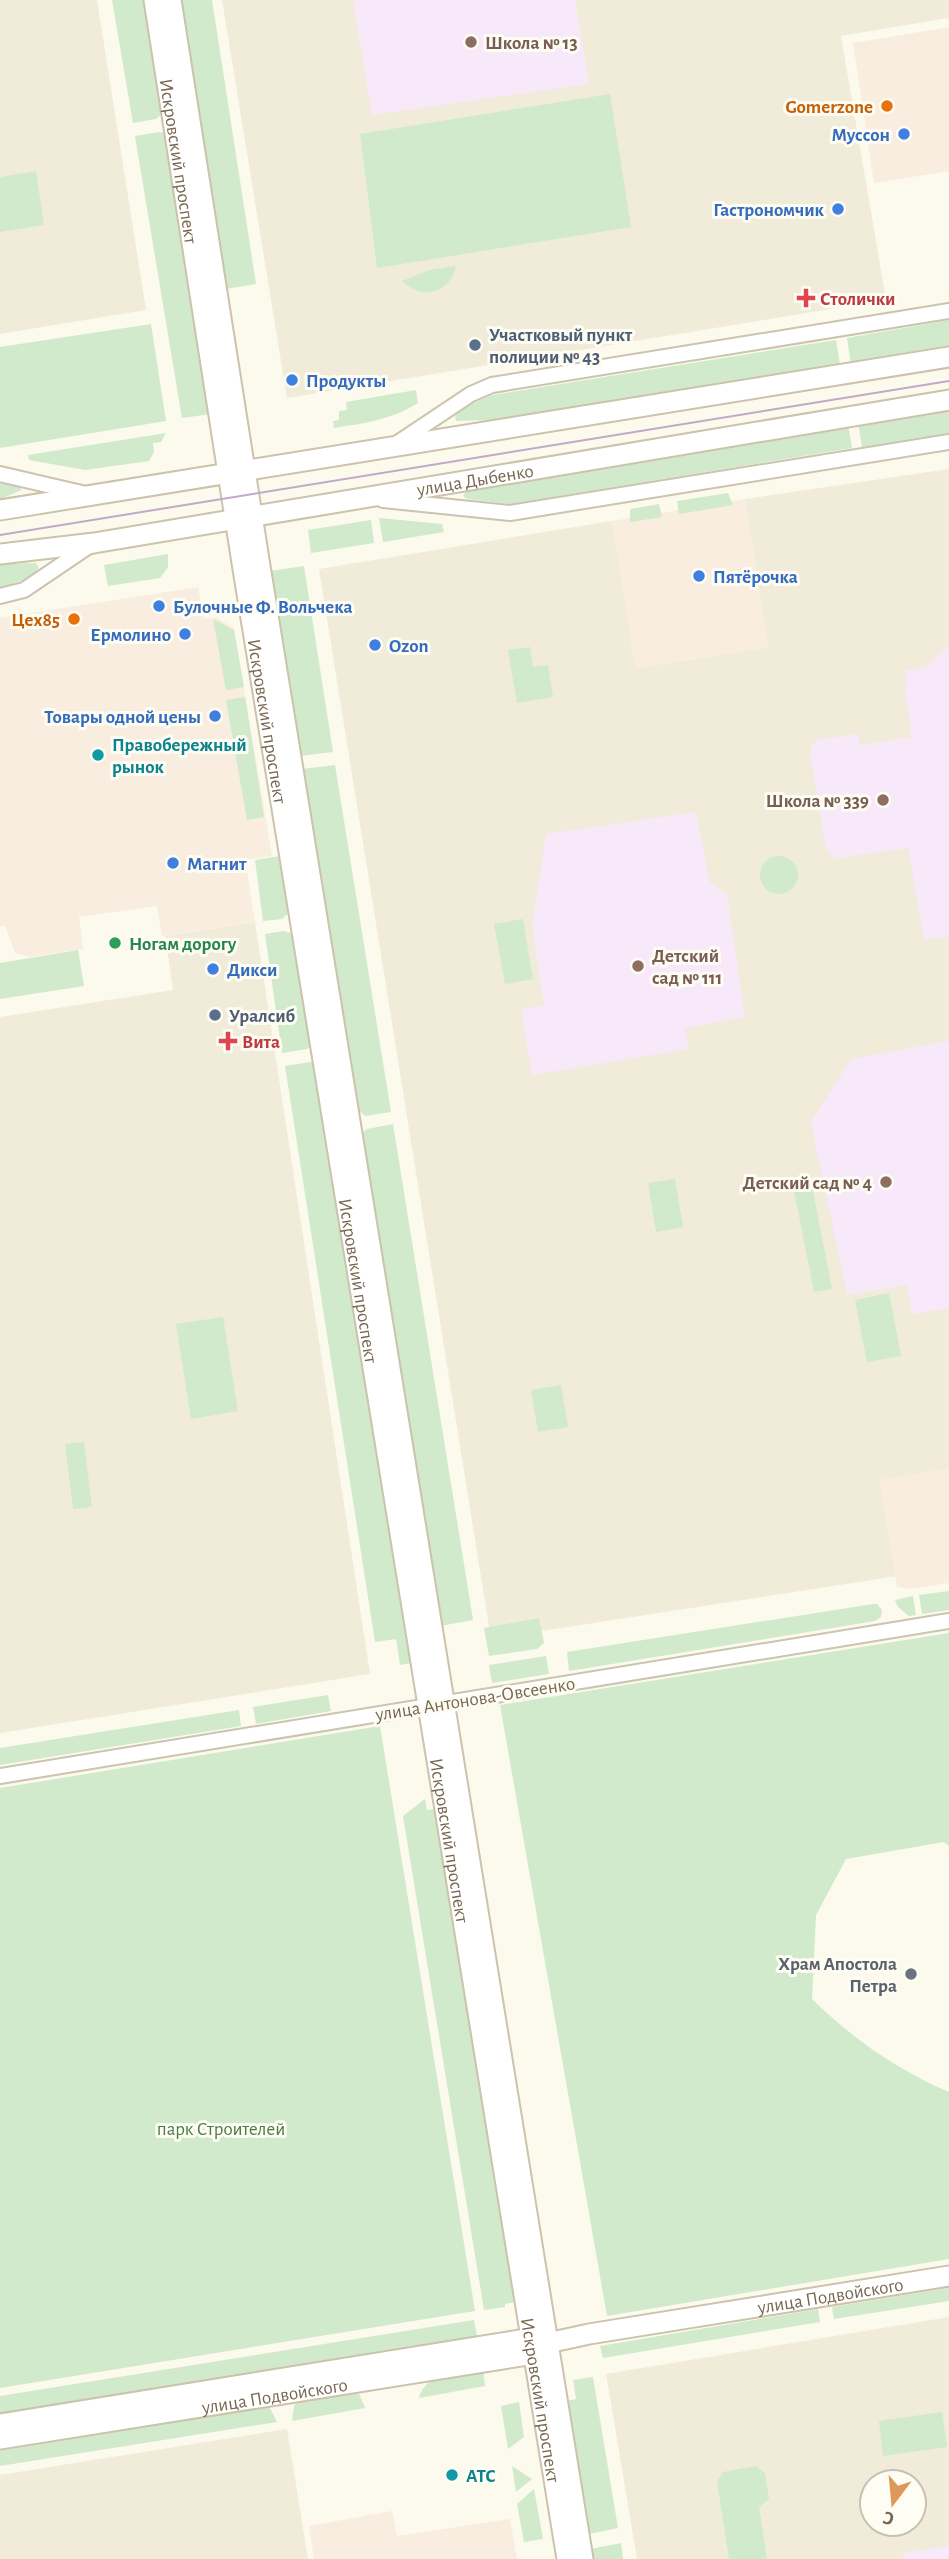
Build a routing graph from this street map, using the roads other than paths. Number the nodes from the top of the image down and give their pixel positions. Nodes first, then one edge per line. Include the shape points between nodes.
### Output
1 (153, 0) edge
2 (171, 0) edge
3 (949, 311) edge
4 (949, 358) edge
5 (949, 400) edge
6 (949, 442) edge
7 (394, 445) junction
8 (237, 471) junction
9 (0, 474) edge
10 (91, 495) junction
11 (364, 498) junction
12 (0, 510) edge
13 (244, 518) junction
14 (94, 543) junction
15 (0, 555) edge
16 (0, 596) edge
17 (949, 1621) edge
18 (436, 1705) junction
19 (0, 1776) edge
20 (949, 2276) edge
21 (538, 2345) junction
22 (0, 2424) edge
23 (0, 2439) edge
24 (567, 2559) edge
25 (583, 2559) edge

1 - 8 street, Искровский проспект
2 - 8 street, Искровский проспект
3 - 7 street via 492,385
4 - 7 street
5 - 11 street, улица Дыбенко
6 - 11 street via 510,513
7 - 8 street
8 - 10 street
8 - 13 street, Искровский проспект
9 - 10 street
10 - 12 street
11 - 13 street, улица Дыбенко
13 - 14 street, улица Дыбенко
13 - 18 street, Искровский проспект
14 - 15 street, улица Дыбенко
14 - 16 street via 24,590
17 - 18 street, улица Антонова-Овсеенко
18 - 19 street, улица Антонова-Овсеенко
18 - 21 street, Искровский проспект
20 - 21 street, улица Подвойского
21 - 22 street, улица Подвойского
21 - 23 street, улица Подвойского
21 - 24 street, Искровский проспект
21 - 25 street, Искровский проспект

